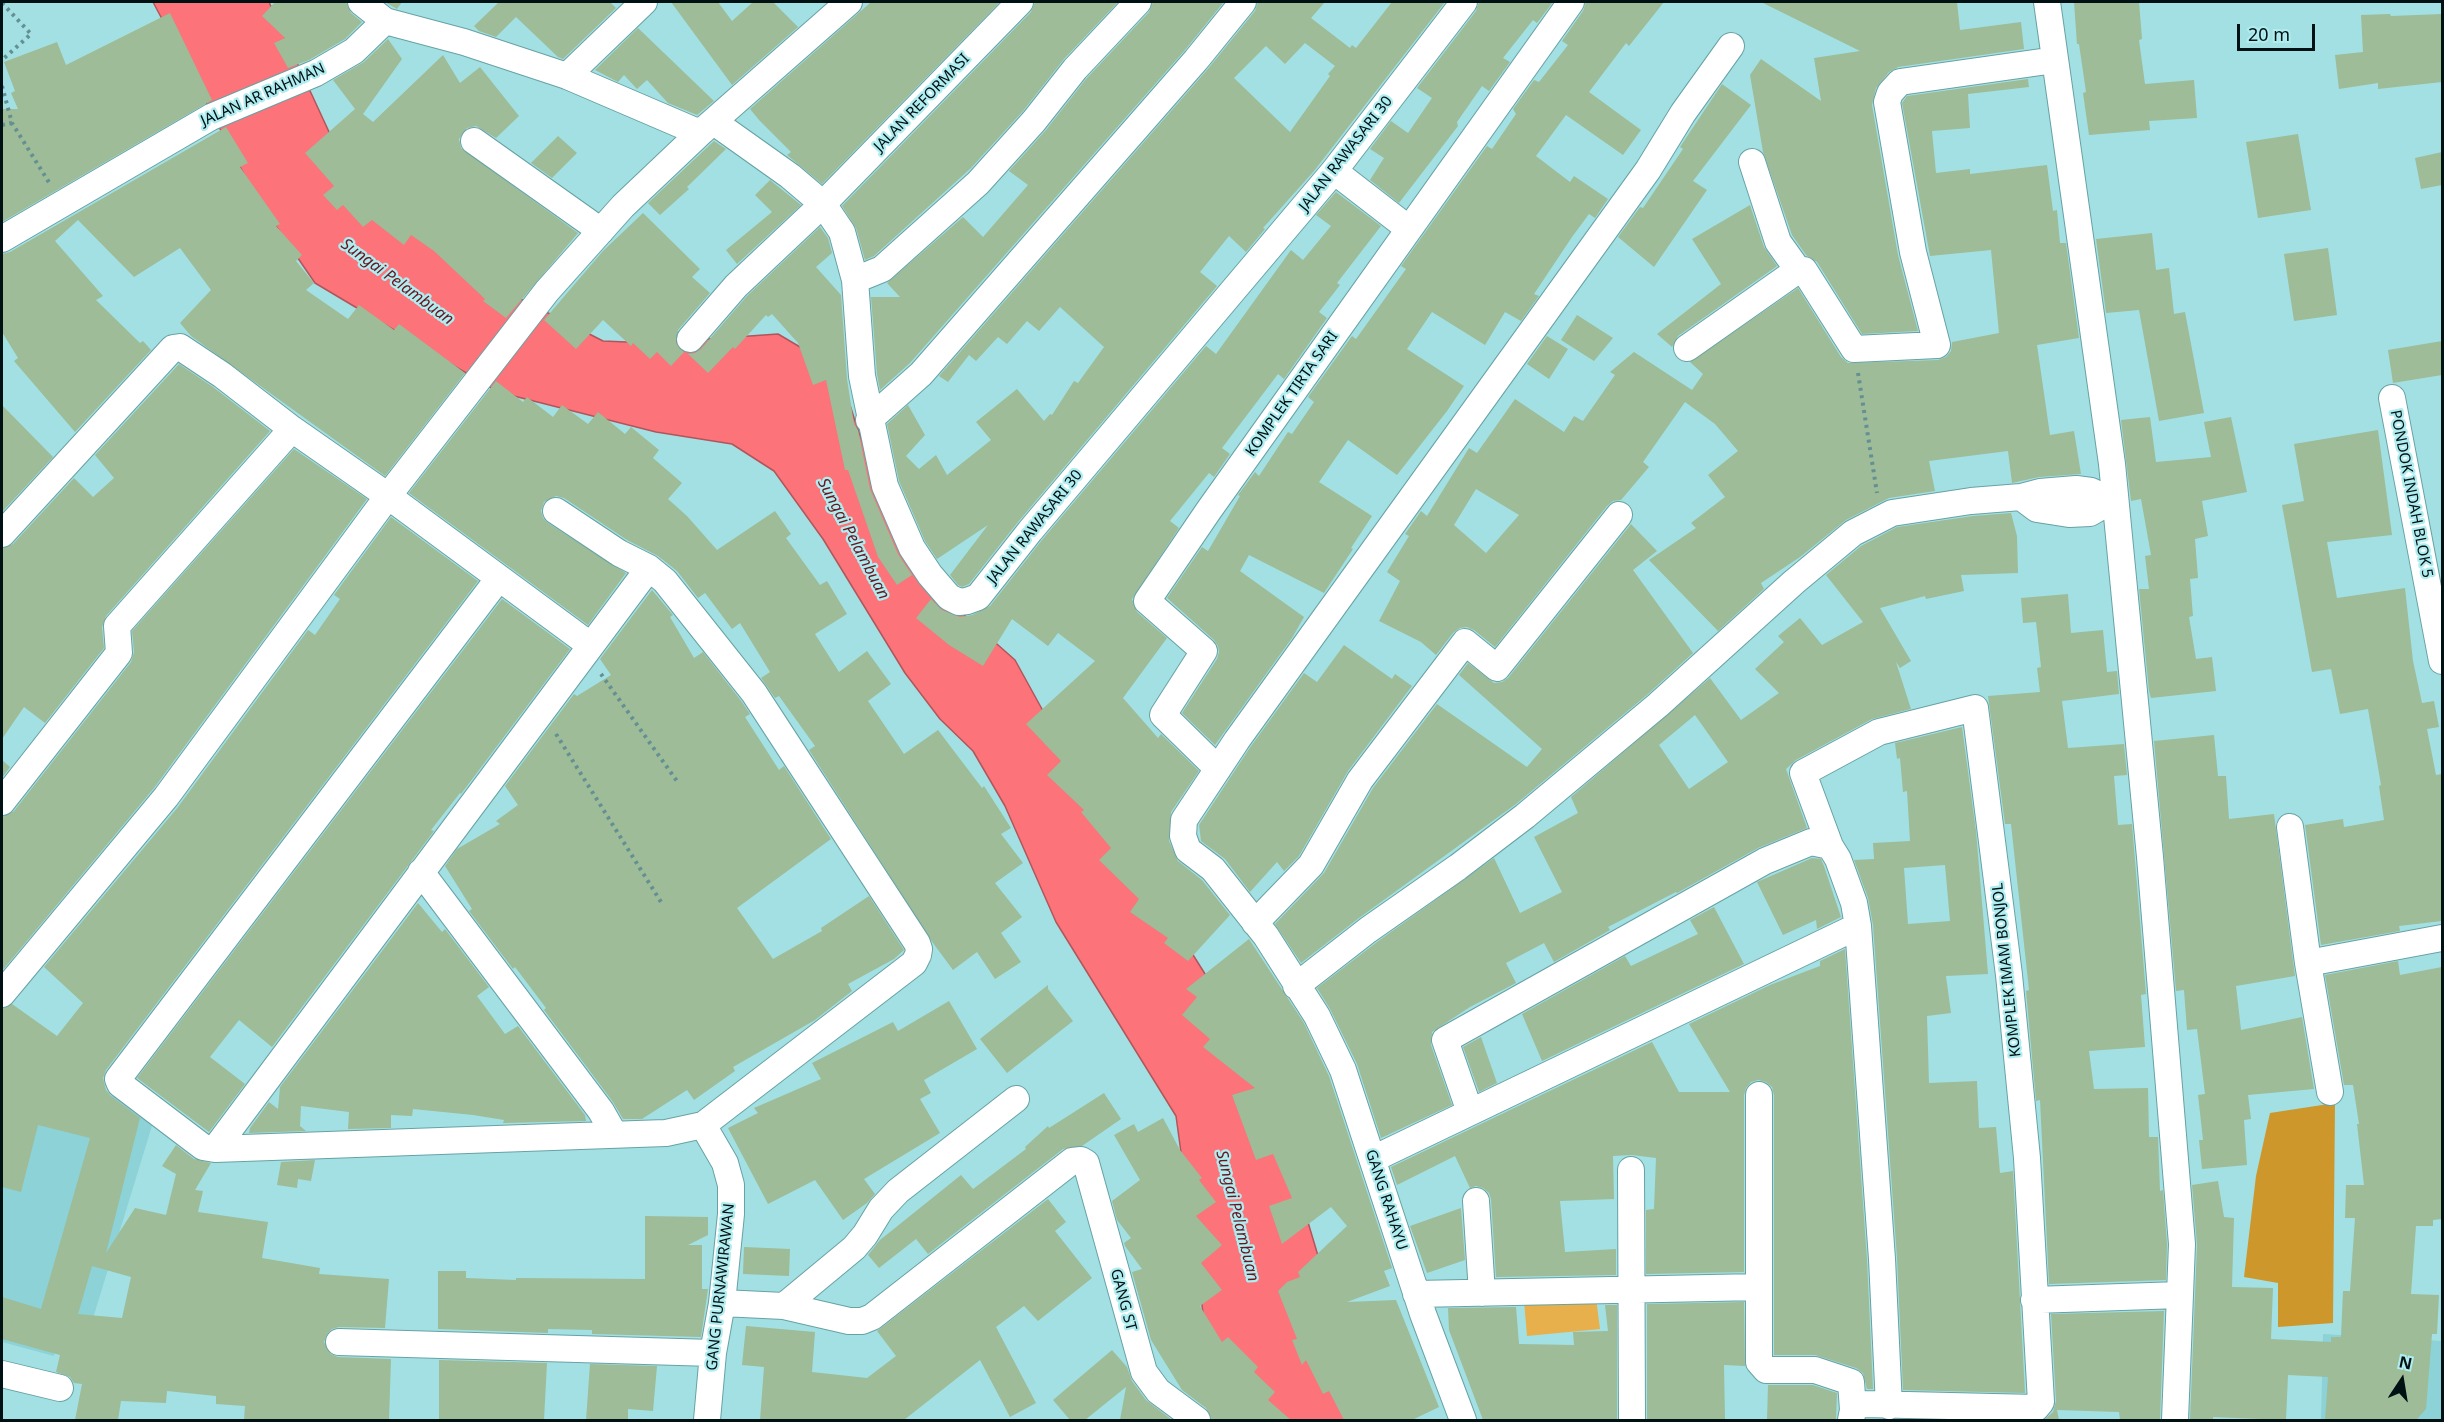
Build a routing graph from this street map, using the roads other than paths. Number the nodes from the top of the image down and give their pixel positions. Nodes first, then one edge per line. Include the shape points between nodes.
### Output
1 (361, 2) edge
2 (644, 2) edge
3 (849, 2) edge
4 (1020, 2) edge
5 (1138, 2) edge
6 (1243, 2) edge
7 (1464, 2) edge
8 (1571, 2) edge
9 (2047, 2) edge
10 (385, 21) junction
11 (1731, 46) dead end
12 (2055, 60) junction
13 (567, 76) junction
14 (707, 128) junction
15 (474, 141) dead end
16 (1752, 162) dead end
17 (1334, 171) junction
18 (823, 204) junction
19 (1409, 229) junction
20 (600, 231) junction
21 (2, 239) edge
22 (1798, 270) junction
23 (855, 280) junction
24 (690, 339) dead end
25 (1687, 348) dead end
26 (2392, 398) dead end
27 (869, 420) junction
28 (292, 429) junction
29 (388, 496) junction
30 (2112, 499) junction
31 (556, 511) dead end
32 (1618, 515) dead end
33 (3, 530) edge
34 (650, 568) junction
35 (499, 578) junction
36 (587, 649) junction
37 (2442, 661) edge
38 (1218, 769) junction
39 (2, 802) edge
40 (2290, 827) dead end
41 (1830, 846) junction
42 (421, 872) junction
43 (1255, 923) junction
44 (1858, 926) junction
45 (2442, 938) edge
46 (2308, 963) junction
47 (1296, 986) junction
48 (2, 994) edge
49 (2330, 1092) dead end
50 (1759, 1095) dead end
51 (1016, 1099) dead end
52 (1470, 1112) junction
53 (704, 1125) junction
54 (614, 1134) junction
55 (214, 1149) junction
56 (1373, 1159) junction
57 (1631, 1170) dead end
58 (1476, 1201) dead end
59 (1759, 1287) junction
60 (1633, 1288) junction
61 (1482, 1293) junction
62 (1416, 1294) junction
63 (2180, 1295) junction
64 (2034, 1300) junction
65 (722, 1303) junction
66 (784, 1306) junction
67 (339, 1342) dead end
68 (713, 1353) junction
69 (2, 1374) edge
70 (60, 1388) dead end
71 (1889, 1406) junction
72 (1964, 1414) edge
73 (1852, 1415) edge
74 (707, 1420) edge
75 (1197, 1420) edge
76 (1463, 1420) edge
77 (1632, 1420) edge
78 (2175, 1420) edge

1 - 10 street
2 - 13 street
3 - 14 street
4 - 18 street, JALAN REFORMASI
5 - 23 street via 978,183 890,263
6 - 27 street via 921,374
7 - 17 street, JALAN RAWASARI 30
8 - 19 street, KOMPLEK TIRTA SARI
9 - 12 street
10 - 13 street
10 - 21 street, JALAN AR RAHMAN via 354,51 308,77 227,109
11 - 38 street, GANG RAHAYU via 1648,170
12 - 22 street via 1900,82 1887,102 1913,252 1937,345 1854,349 1804,270
12 - 30 street via 2112,464
13 - 14 street
14 - 18 street, JALAN RAWASARI 30 via 790,176
14 - 20 street
15 - 20 street
16 - 22 street via 1778,242
17 - 19 street
17 - 27 street, JALAN RAWASARI 30 via 978,597 958,602 949,597 912,548 885,486
18 - 23 street, JALAN RAWASARI 30 via 842,232
18 - 24 street, JALAN REFORMASI via 736,286
19 - 38 street, KOMPLEK TIRTA SARI via 1147,601 1204,651 1163,715
20 - 29 street via 547,291
22 - 25 street
23 - 27 street, JALAN RAWASARI 30
26 - 37 street, PONDOK INDAH BLOK 5
28 - 29 street
28 - 33 street via 222,375 176,347
28 - 39 street via 117,626 119,652
29 - 35 street
29 - 48 street via 166,797
30 - 47 street via 2076,489 1914,508 1892,513 1853,533 1525,816
30 - 63 street via 2150,857 2181,1215
31 - 34 street via 619,553
32 - 43 street via 1497,668 1465,642 1360,780 1311,865
34 - 36 street
34 - 53 street via 665,581 754,693 919,949 909,968
35 - 36 street
35 - 55 street via 118,1079 193,1142
36 - 42 street
38 - 43 street, GANG RAHAYU via 1184,820 1183,836 1188,850 1213,869
40 - 46 street
41 - 44 street via 1854,903
41 - 52 street via 1811,842 1765,861 1445,1040
41 - 64 street, KOMPLEK IMAM BONJOL via 1803,773 1879,732 1975,708 2009,975 2027,1158
42 - 54 street via 601,1111
42 - 55 street
43 - 47 street, GANG RAHAYU
44 - 52 street
44 - 71 street via 1878,1188
45 - 46 street
46 - 49 street
47 - 56 street, GANG RAHAYU via 1317,1016 1343,1070
50 - 59 street
51 - 66 street via 898,1191 854,1248
52 - 56 street
53 - 54 street via 666,1133
53 - 65 street, GANG PURNAWIRAWAN via 721,1152 731,1185
54 - 55 street
56 - 62 street, GANG RAHAYU
57 - 60 street
58 - 61 street
59 - 60 street
59 - 73 street via 1762,1368 1815,1370 1851,1382
60 - 61 street
60 - 77 street
61 - 62 street
62 - 76 street, GANG RAHAYU
63 - 64 street
63 - 78 street
64 - 72 street, KOMPLEK IMAM BONJOL via 2040,1406
65 - 66 street
65 - 68 street, GANG PURNAWIRAWAN
66 - 75 street, GANG ST via 849,1321 872,1317 1072,1161 1081,1160 1086,1163 1144,1372 1158,1391
67 - 68 street
68 - 74 street, GANG PURNAWIRAWAN
69 - 70 street
71 - 72 street
71 - 73 street via 1856,1405

